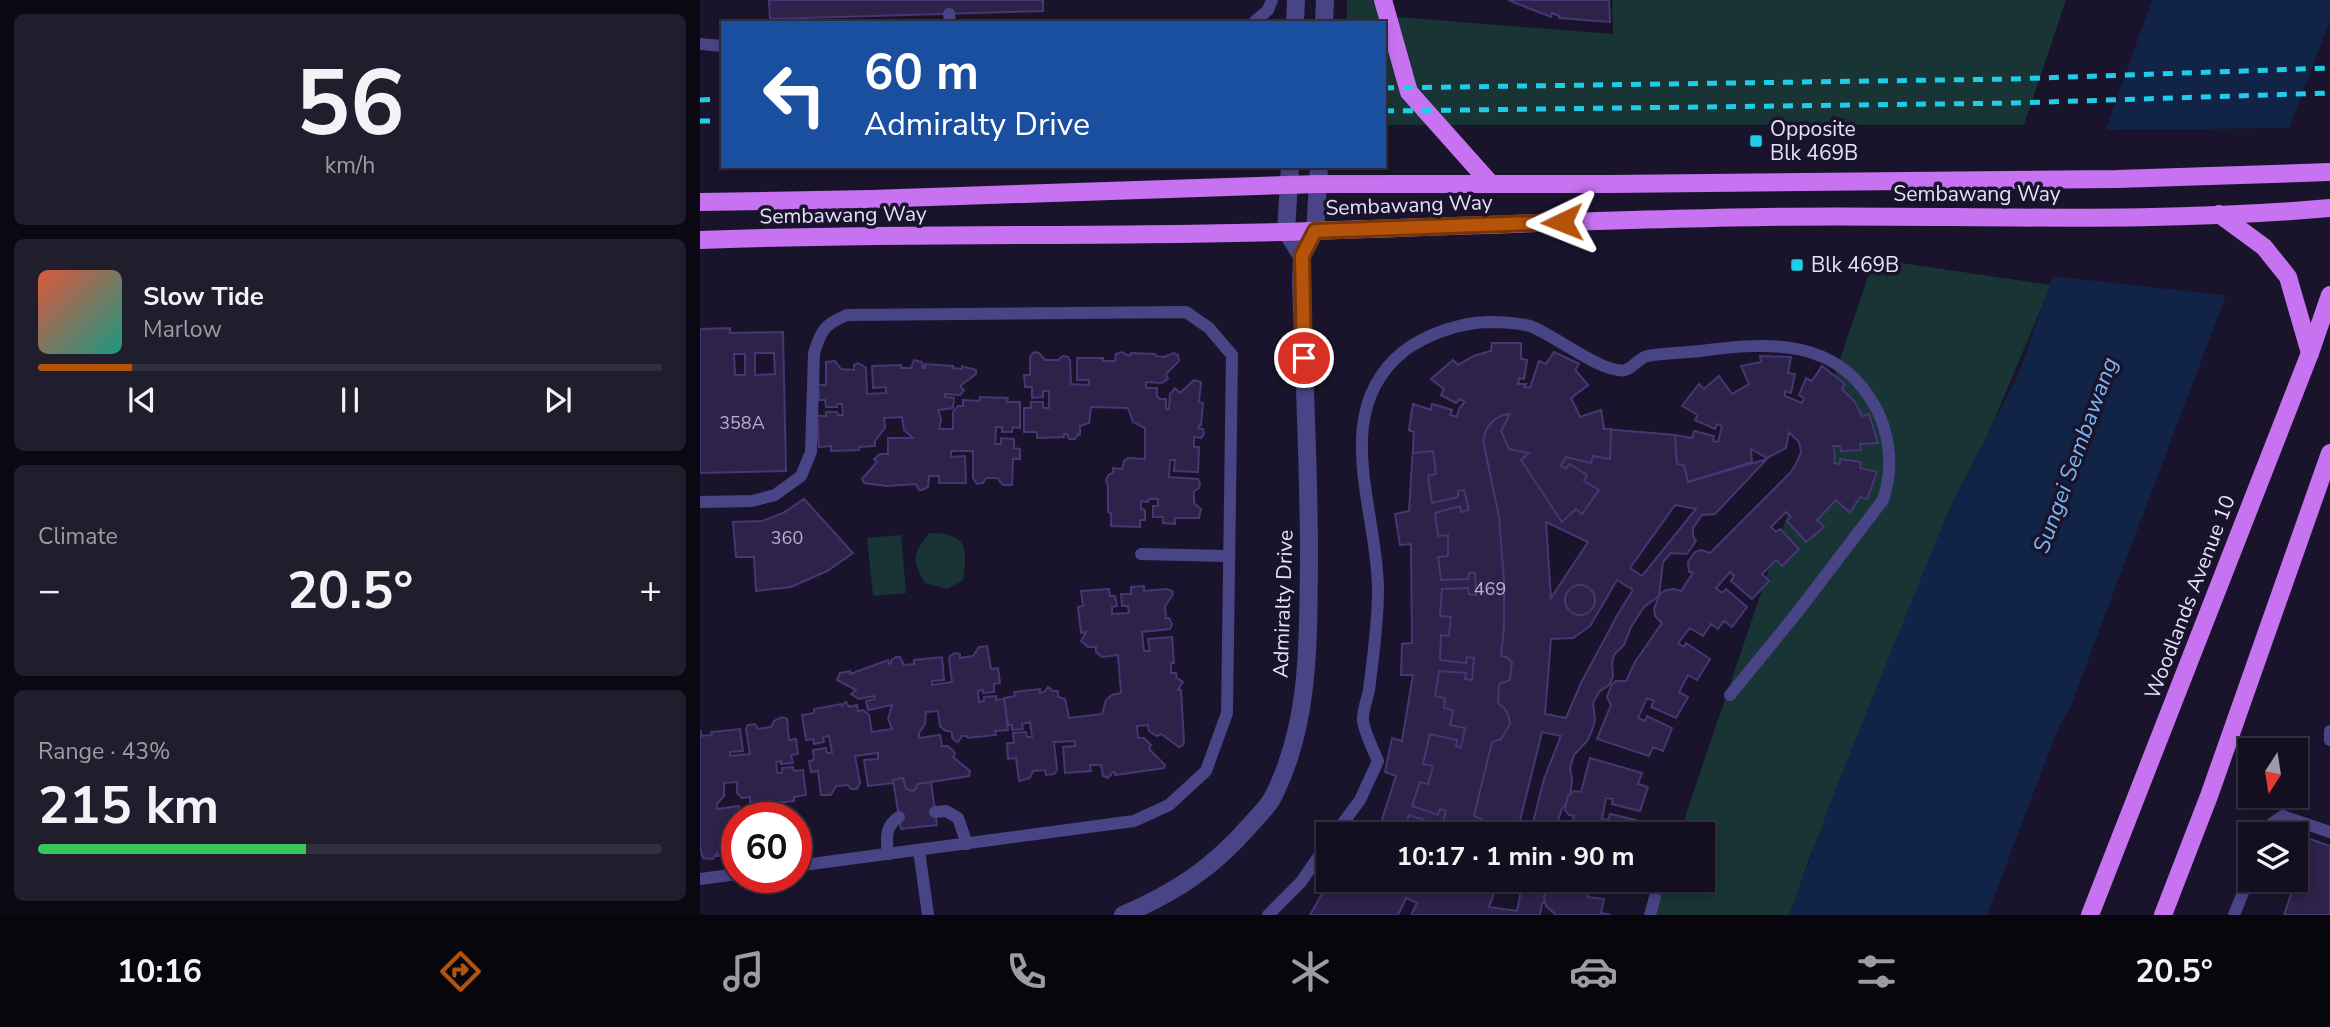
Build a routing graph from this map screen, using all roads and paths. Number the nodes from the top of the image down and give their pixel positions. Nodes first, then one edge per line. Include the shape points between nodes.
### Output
1 (1272, 0) edge
2 (1296, 0) edge
3 (1325, 0) edge
4 (1383, 0) edge
5 (1254, 21) edge
6 (1295, 21) edge
7 (1324, 21) edge
8 (700, 44) edge
9 (721, 46) edge
10 (1290, 168) edge
11 (2330, 173) edge
12 (1318, 175) edge
13 (1491, 184) junction
14 (1289, 186) junction
15 (700, 202) edge
16 (2330, 208) edge
17 (2219, 214) junction
18 (1286, 231) junction
19 (1315, 231) junction
20 (700, 240) edge
21 (1302, 256) junction
22 (2330, 295) edge
23 (2310, 353) junction
24 (2330, 453) edge
25 (700, 502) edge
26 (1141, 554) dead end
27 (1227, 556) junction
28 (1730, 695) dead end
29 (2330, 731) edge
30 (2330, 740) edge
31 (935, 812) dead end
32 (900, 817) dead end
33 (1344, 822) edge
34 (2274, 822) edge
35 (2301, 822) edge
36 (2308, 825) edge
37 (2330, 832) edge
38 (967, 844) junction
39 (919, 850) junction
40 (888, 854) junction
41 (1316, 861) edge
42 (812, 864) edge
43 (721, 876) edge
44 (700, 879) edge
45 (2243, 892) edge
46 (1655, 897) dead end
47 (928, 915) edge
48 (1123, 915) edge
49 (1268, 915) edge
50 (1650, 915) edge
51 (2090, 915) edge
52 (2163, 915) edge
53 (2234, 915) edge

1 - 5 lane
2 - 6 street
3 - 7 street
4 - 13 main road via 1409,92
8 - 9 lane
10 - 14 street
11 - 13 main road, Sembawang Way
12 - 13 main road, Sembawang Way
12 - 14 main road, Sembawang Way
12 - 19 street
14 - 15 main road, Sembawang Way
14 - 18 street
16 - 17 main road, Sembawang Way
17 - 19 main road, Sembawang Way via 1766,217
17 - 23 main road via 2264,247 2288,278
18 - 19 main road, Sembawang Way
18 - 20 main road, Sembawang Way
18 - 21 street
19 - 21 street, Admiralty Drive
21 - 48 street, Admiralty Drive via 1308,648 1298,734 1273,798 1231,847 1163,898
22 - 23 main road, Woodlands Avenue 10
23 - 51 main road, Woodlands Avenue 10
24 - 52 main road
25 - 27 lane via 752,501 775,495 801,476 811,452 814,353 829,322 847,315 1186,312 1209,328 1231,355
26 - 27 lane
27 - 38 lane via 1227,713 1206,771 1169,805 1134,821
28 - 33 lane via 1883,500 1889,481 1888,441 1869,394 1848,372 1807,350 1788,346 1737,346 1645,357 1625,370 1608,369 1528,326 1487,322 1446,330 1416,342 1389,364 1367,407 1361,466 1378,563 1378,601 1363,720 1378,761
29 - 30 lane
31 - 38 lane via 946,811 958,818
32 - 40 lane via 891,822 886,836
34 - 35 lane via 2283,816
36 - 37 lane
38 - 39 lane
39 - 40 lane
39 - 47 lane
40 - 42 lane
41 - 49 lane
43 - 44 lane
45 - 53 lane
46 - 50 lane

